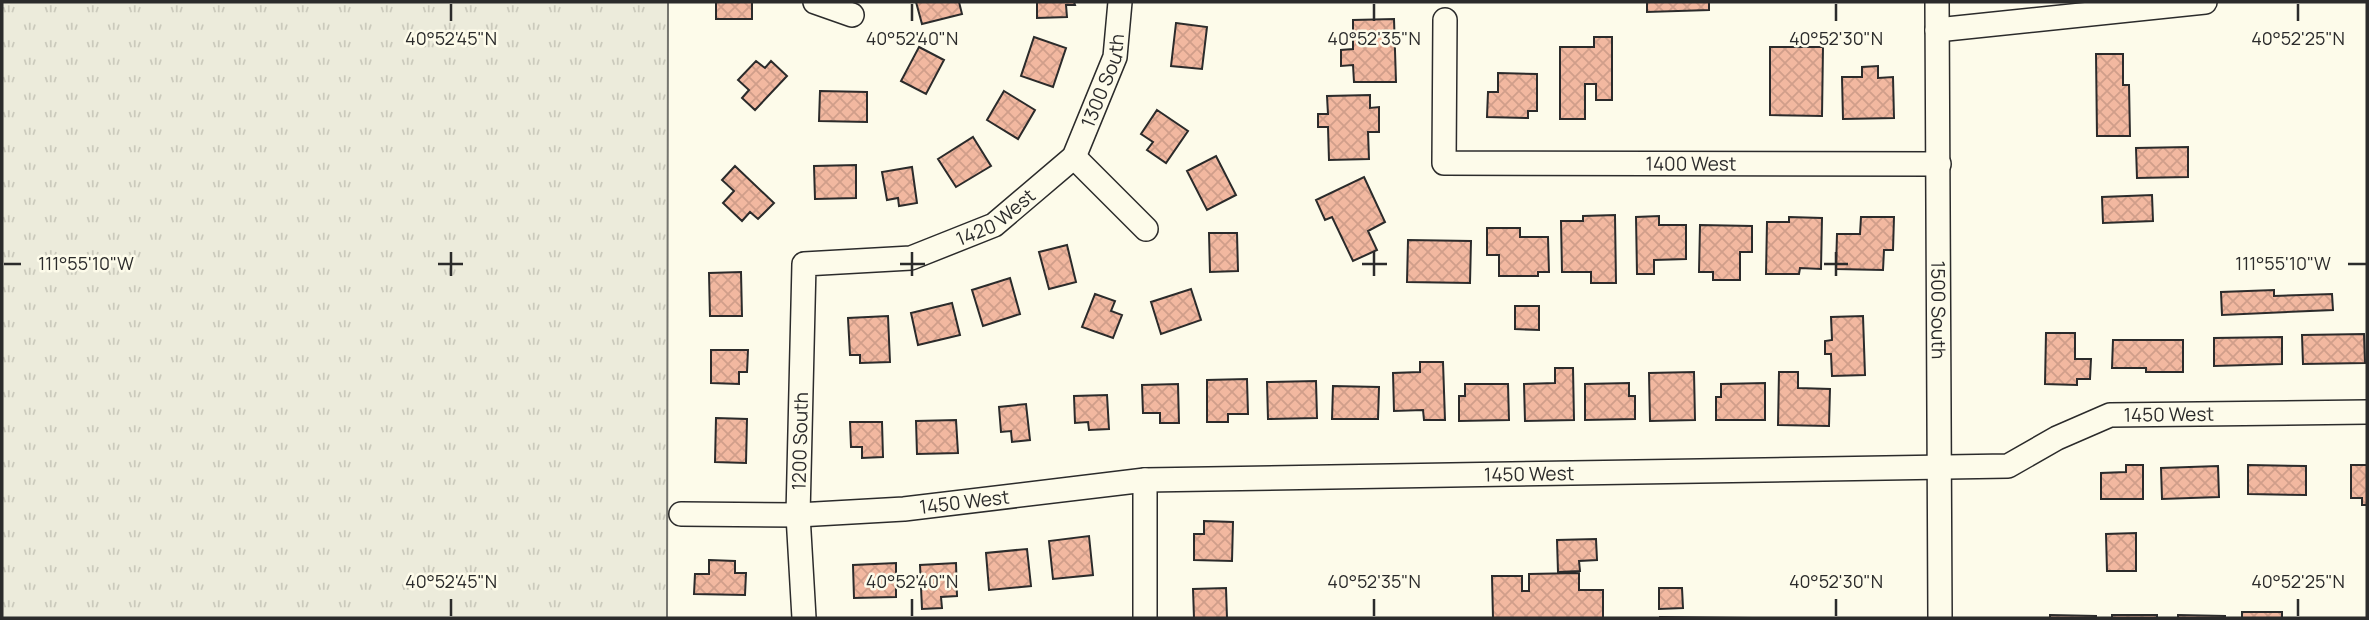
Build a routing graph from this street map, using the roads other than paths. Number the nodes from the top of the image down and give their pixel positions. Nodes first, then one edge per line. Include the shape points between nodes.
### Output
1 (815, 2) edge
2 (1121, 2) edge
3 (1937, 2) edge
4 (2205, 2) edge
5 (852, 15) dead end
6 (1445, 20) dead end
7 (1937, 30) junction
8 (1074, 157) junction
9 (1939, 164) junction
10 (1146, 229) dead end
11 (804, 264) joint
12 (2367, 412) edge
13 (1939, 469) junction
14 (1145, 480) junction
15 (681, 513) dead end
16 (798, 515) junction
17 (804, 618) edge
18 (1145, 618) edge
19 (1940, 618) edge

1 - 5 street
2 - 8 street, 1300 South via 1115,57
3 - 7 street, 1500 South
4 - 7 street
6 - 9 street, 1400 West via 1444,163
7 - 9 street, 1500 South
8 - 10 street
8 - 11 street, 1420 West via 994,225 923,254
9 - 13 street, 1500 South
11 - 16 street, 1200 South
12 - 13 street, 1450 West via 2110,415 2008,466
13 - 14 street, 1450 West
13 - 19 street, 1500 South
14 - 16 street, 1450 West via 904,509
14 - 18 street
15 - 16 street, 1450 West
16 - 17 street, 1200 South

